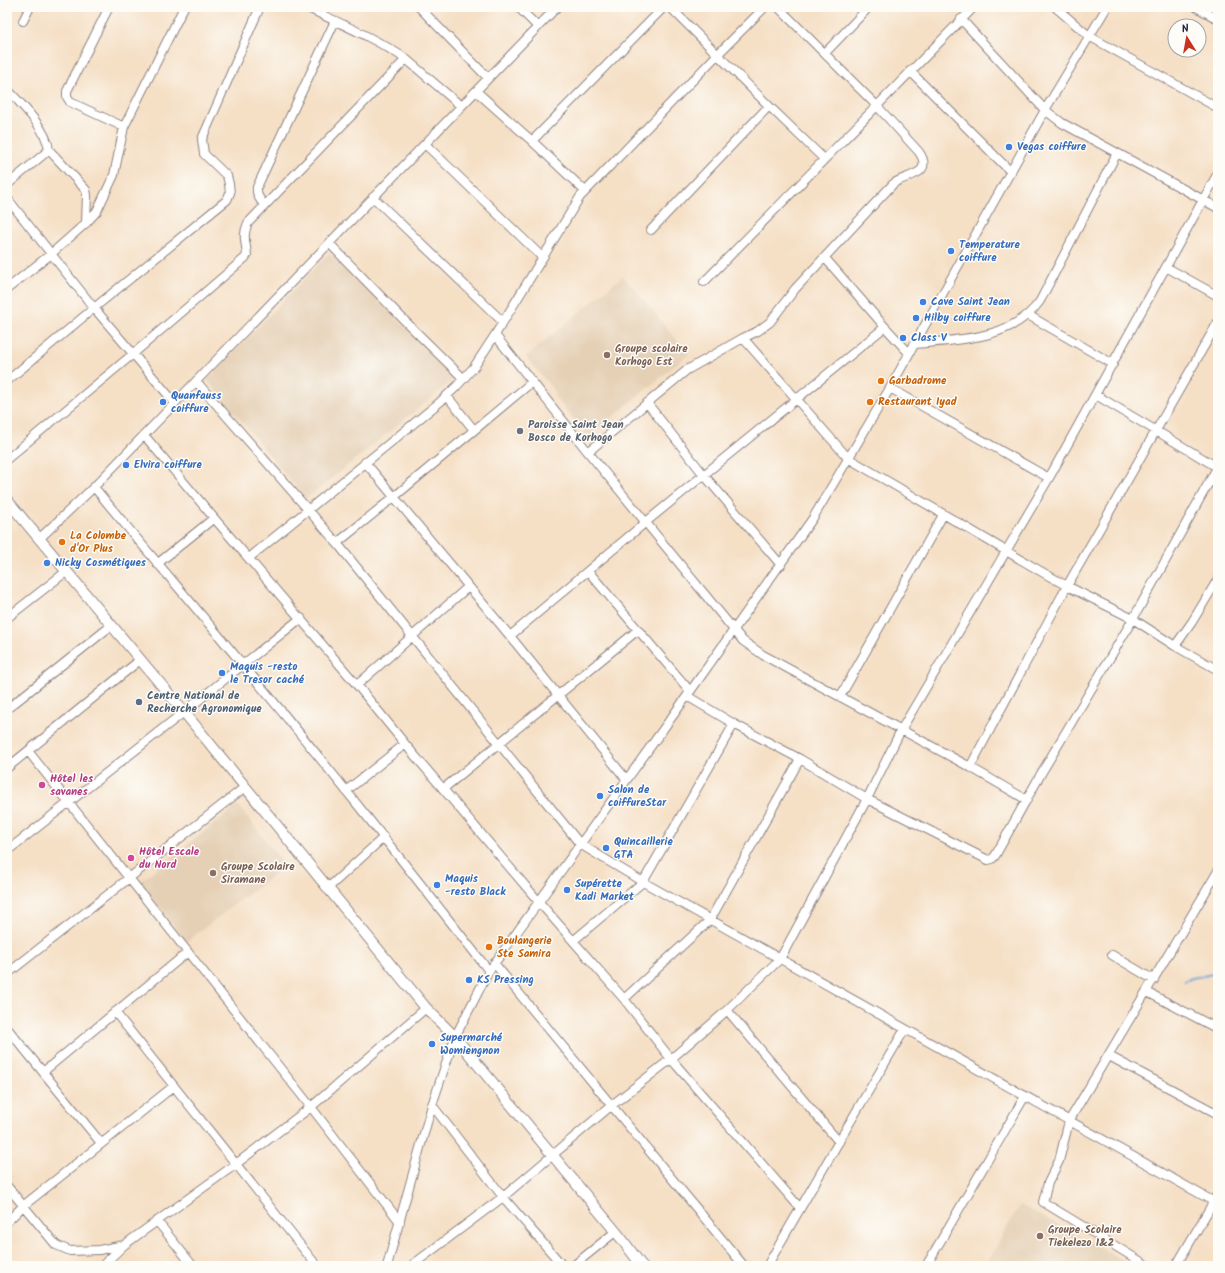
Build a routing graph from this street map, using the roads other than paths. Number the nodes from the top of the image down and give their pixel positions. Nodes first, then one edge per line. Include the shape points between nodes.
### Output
1 (30, 7) edge
2 (109, 7) edge
3 (184, 7) edge
4 (260, 7) edge
5 (306, 7) edge
6 (419, 7) edge
7 (518, 7) edge
8 (558, 7) edge
9 (664, 7) edge
10 (670, 7) edge
11 (765, 7) edge
12 (778, 7) edge
13 (869, 7) edge
14 (974, 7) edge
15 (1055, 7) edge
16 (1106, 7) edge
17 (1196, 7) edge
18 (961, 19) junction
19 (1218, 19) edge
20 (23, 21) dead end
21 (335, 21) junction
22 (538, 26) junction
23 (1089, 36) junction
24 (824, 53) junction
25 (718, 54) junction
26 (406, 59) junction
27 (910, 71) junction
28 (488, 78) junction
29 (7, 89) edge
30 (476, 91) junction
31 (461, 106) junction
32 (769, 106) junction
33 (877, 106) junction
34 (1218, 108) edge
35 (1046, 110) junction
36 (124, 127) junction
37 (532, 141) junction
38 (425, 144) junction
39 (49, 150) junction
40 (1117, 153) junction
41 (824, 159) junction
42 (1011, 172) junction
43 (1218, 173) edge
44 (7, 185) edge
45 (585, 191) junction
46 (373, 197) junction
47 (7, 198) edge
48 (1204, 200) junction
49 (266, 205) junction
50 (1218, 208) edge
51 (86, 223) junction
52 (651, 230) dead end
53 (329, 243) junction
54 (51, 254) junction
55 (542, 257) junction
56 (825, 258) junction
57 (1166, 267) junction
58 (704, 282) dead end
59 (7, 289) edge
60 (1218, 296) edge
61 (94, 308) junction
62 (1028, 315) junction
63 (503, 322) junction
64 (1218, 322) edge
65 (885, 326) junction
66 (495, 335) junction
67 (743, 338) junction
68 (914, 344) junction
69 (909, 353) junction
70 (134, 354) junction
71 (1113, 364) junction
72 (464, 379) junction
73 (7, 380) edge
74 (196, 381) junction
75 (532, 382) junction
76 (890, 388) junction
77 (1096, 395) junction
78 (447, 396) junction
79 (796, 399) junction
80 (175, 403) junction
81 (647, 403) junction
82 (474, 430) junction
83 (1157, 430) junction
84 (144, 435) junction
85 (588, 452) junction
86 (848, 458) junction
87 (7, 459) edge
88 (365, 462) junction
89 (1218, 467) edge
90 (704, 475) junction
91 (1049, 478) junction
92 (1211, 480) junction
93 (1218, 486) edge
94 (94, 487) junction
95 (394, 497) junction
96 (7, 500) edge
97 (307, 510) junction
98 (943, 515) junction
99 (214, 518) junction
100 (646, 522) junction
101 (40, 538) junction
102 (336, 543) junction
103 (1007, 551) junction
104 (249, 558) junction
105 (157, 564) junction
106 (781, 564) junction
107 (67, 571) junction
108 (588, 571) junction
109 (1218, 579) edge
110 (1067, 586) junction
111 (468, 587) junction
112 (7, 618) edge
113 (301, 618) junction
114 (1133, 619) junction
115 (112, 626) junction
116 (638, 630) junction
117 (734, 630) junction
118 (413, 636) junction
119 (510, 636) junction
120 (1175, 646) junction
121 (140, 660) junction
122 (243, 665) junction
123 (1218, 670) edge
124 (358, 685) junction
125 (688, 694) junction
126 (558, 696) junction
127 (840, 697) junction
128 (7, 709) edge
129 (184, 712) junction
130 (734, 724) junction
131 (901, 730) junction
132 (405, 744) junction
133 (498, 744) junction
134 (28, 751) junction
135 (800, 759) junction
136 (970, 767) junction
137 (7, 768) edge
138 (626, 779) junction
139 (245, 787) junction
140 (443, 789) junction
141 (346, 791) junction
142 (867, 799) junction
143 (1027, 800) junction
144 (69, 802) junction
145 (384, 837) junction
146 (580, 844) junction
147 (7, 851) edge
148 (1218, 871) edge
149 (129, 878) junction
150 (643, 882) junction
151 (328, 888) junction
152 (538, 902) junction
153 (710, 920) junction
154 (573, 940) junction
155 (188, 952) junction
156 (1112, 955) dead end
157 (780, 959) junction
158 (494, 963) junction
159 (489, 971) junction
160 (7, 974) edge
161 (1154, 980) junction
162 (1147, 992) junction
163 (624, 999) junction
164 (426, 1008) junction
165 (727, 1010) junction
166 (115, 1012) junction
167 (7, 1028) edge
168 (1218, 1028) edge
169 (905, 1029) junction
170 (455, 1037) junction
171 (1109, 1056) junction
172 (671, 1059) junction
173 (43, 1072) junction
174 (174, 1086) junction
175 (1025, 1096) junction
176 (612, 1104) junction
177 (432, 1105) junction
178 (311, 1107) junction
179 (1218, 1114) edge
180 (1069, 1121) junction
181 (839, 1142) junction
182 (101, 1143) junction
183 (552, 1156) junction
184 (236, 1164) junction
185 (7, 1186) edge
186 (1218, 1194) edge
187 (503, 1196) junction
188 (1216, 1203) edge
189 (23, 1206) junction
190 (800, 1208) junction
191 (157, 1221) junction
192 (7, 1222) edge
193 (400, 1222) junction
194 (615, 1232) junction
195 (124, 1245) junction
196 (102, 1266) edge
197 (193, 1266) edge
198 (316, 1266) edge
199 (387, 1266) edge
200 (411, 1266) edge
201 (563, 1266) edge
202 (573, 1266) edge
203 (642, 1266) edge
204 (744, 1266) edge
205 (767, 1266) edge
206 (926, 1266) edge
207 (1148, 1266) edge
208 (1176, 1266) edge

1 - 20 street
2 - 36 street via 67,91 67,97 70,102
3 - 36 street
4 - 61 street via 202,139 204,154 227,176 230,193 227,200
5 - 21 street
6 - 28 street
7 - 22 street
8 - 22 street
9 - 37 street
10 - 25 street
11 - 25 street
12 - 24 street
13 - 24 street
14 - 18 street
15 - 23 street
16 - 23 street
17 - 19 street
18 - 27 street
18 - 35 street
21 - 26 street
21 - 49 street via 257,187 260,201
22 - 28 street
23 - 34 street
23 - 35 street
24 - 33 street
25 - 32 street
25 - 45 street
26 - 31 street
26 - 49 street
27 - 33 street
27 - 42 street
28 - 30 street
29 - 39 street via 35,121 48,143
30 - 31 street
30 - 37 street
31 - 38 street
32 - 41 street
32 - 52 street
33 - 41 street
33 - 56 street via 919,152 924,163 923,168 916,175 900,179 893,184
35 - 40 street
35 - 42 street
36 - 51 street via 114,175 97,211
37 - 45 street
38 - 46 street
38 - 55 street
39 - 44 street
39 - 51 street via 86,190
40 - 48 street
40 - 62 street via 1040,301
41 - 58 street
42 - 68 street
43 - 48 street
45 - 55 street
46 - 53 street
46 - 63 street
47 - 54 street
48 - 50 street
48 - 57 street
49 - 70 street via 248,223 244,231 247,255
51 - 54 street
53 - 72 street
53 - 74 street
54 - 59 street
54 - 61 street
55 - 63 street
56 - 65 street
56 - 67 street via 795,289 770,322
57 - 60 street
57 - 71 street
61 - 70 street
61 - 73 street
62 - 68 street via 1010,326 977,337
62 - 71 street
63 - 66 street
64 - 83 street
65 - 69 street
65 - 79 street
66 - 72 street
66 - 75 street
67 - 79 street
67 - 81 street via 688,370
68 - 69 street
69 - 76 street
70 - 80 street
70 - 87 street
71 - 77 street
72 - 78 street
74 - 80 street
74 - 97 street
75 - 82 street
75 - 85 street
76 - 86 street
76 - 91 street
77 - 83 street
77 - 91 street
78 - 82 street
78 - 88 street
79 - 86 street
79 - 90 street
80 - 84 street
81 - 85 street
81 - 90 street
82 - 95 street
83 - 89 street
83 - 110 street
84 - 94 street
84 - 99 street
85 - 100 street
86 - 98 street
86 - 106 street via 813,518
88 - 95 street
88 - 97 street
89 - 92 street
90 - 100 street
90 - 106 street
91 - 103 street
92 - 93 street
92 - 114 street
94 - 101 street
94 - 105 street
95 - 102 street
95 - 111 street
96 - 101 main road
97 - 102 street
97 - 104 street
98 - 103 street
98 - 127 street
99 - 104 street
99 - 105 street
100 - 108 street
100 - 117 street
101 - 107 main road
102 - 118 street
103 - 110 street
103 - 131 street
104 - 113 street
105 - 122 street
106 - 117 street
107 - 112 street
107 - 115 main road
108 - 116 street
108 - 119 street
109 - 120 street
110 - 114 street
110 - 136 street
111 - 118 street
111 - 119 street
113 - 122 street
113 - 124 street
114 - 120 street
114 - 143 street
115 - 121 main road
115 - 128 street
116 - 125 street
116 - 126 street
117 - 125 street
117 - 127 street via 762,655
118 - 124 street
118 - 133 street
119 - 126 street
120 - 123 street
121 - 129 main road
121 - 134 street
122 - 129 street
122 - 141 street
124 - 132 street
125 - 130 street
125 - 138 street
126 - 133 street
126 - 138 street
127 - 131 street
129 - 139 main road
129 - 144 street
130 - 135 street
130 - 150 street
131 - 136 street
131 - 142 street
132 - 140 street
132 - 141 street
133 - 140 street
133 - 146 street
134 - 137 street
134 - 144 street
135 - 142 street
135 - 153 street
136 - 143 street
138 - 146 street
139 - 149 street
139 - 151 main road
140 - 152 street
141 - 145 street
142 - 143 street via 988,860 995,856
142 - 157 street
144 - 147 street
144 - 149 street
145 - 151 street
145 - 159 street
146 - 150 street
146 - 152 street
148 - 161 street
149 - 155 street
149 - 160 street
150 - 153 street
150 - 154 street
151 - 164 main road
152 - 154 street
152 - 158 street
153 - 157 street
153 - 163 street
154 - 163 street
155 - 166 street
155 - 178 street
156 - 161 street
157 - 165 street
157 - 169 street
158 - 159 street
158 - 176 street
159 - 170 street
161 - 162 street
162 - 168 street
162 - 171 street
163 - 172 street
164 - 170 main road
164 - 178 street
165 - 172 street
165 - 181 street
166 - 173 street
166 - 174 street
167 - 173 street
169 - 175 street
169 - 181 street
170 - 177 street
170 - 183 main road
171 - 179 street
171 - 180 street
172 - 176 street
172 - 190 street
173 - 182 street
174 - 182 street
174 - 184 street
175 - 180 street
175 - 206 street
176 - 183 street
176 - 204 street
177 - 187 street
177 - 193 street
178 - 184 street
178 - 193 street
180 - 188 street
180 - 207 street via 1059,1161 1048,1183 1043,1202
181 - 190 street
182 - 189 street
183 - 187 street
183 - 194 main road
184 - 191 street
184 - 198 street
185 - 189 street
186 - 188 street
187 - 200 street
187 - 201 street
188 - 208 street
189 - 192 street
189 - 195 street via 56,1245 70,1251 98,1250
190 - 205 street
191 - 195 street
191 - 197 street
193 - 199 street
194 - 202 street
194 - 203 main road
195 - 196 street

